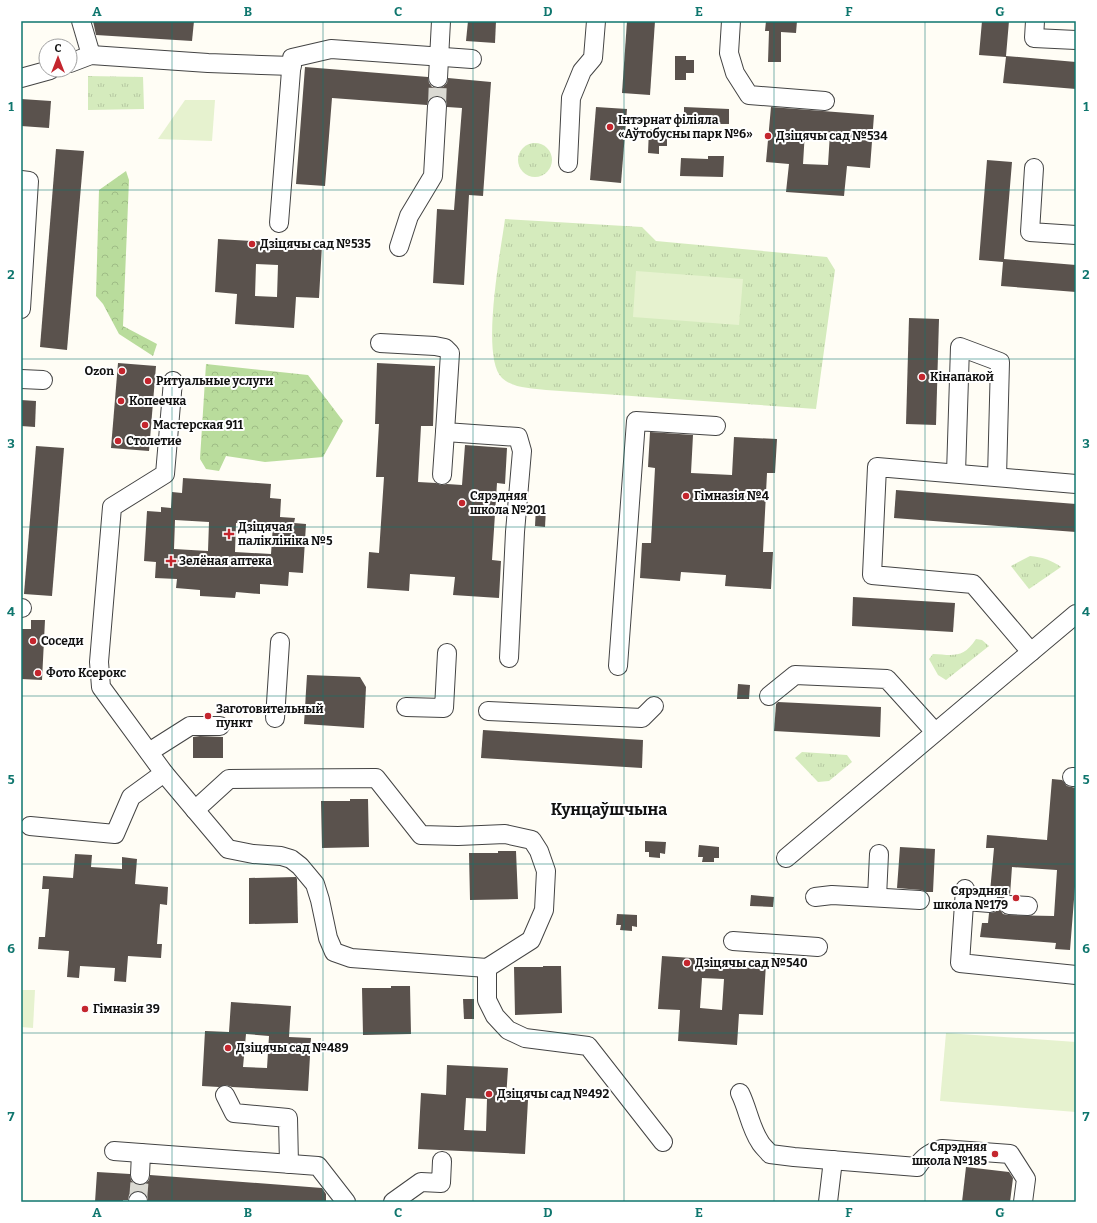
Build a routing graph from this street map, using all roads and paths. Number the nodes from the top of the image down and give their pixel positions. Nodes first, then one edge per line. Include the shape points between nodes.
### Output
1 (82, 21) edge
2 (441, 21) edge
3 (596, 21) edge
4 (731, 21) edge
5 (1035, 21) edge
6 (1076, 40) edge
7 (92, 54) junction
8 (440, 56) junction
9 (472, 59) dead end
10 (78, 60) edge
11 (292, 66) junction
12 (38, 73) edge
13 (21, 78) edge
14 (438, 78) tunnel mouth
15 (826, 101) dead end
16 (437, 106) tunnel mouth
17 (568, 163) dead end
18 (1034, 168) dead end
19 (21, 180) edge
20 (279, 223) dead end
21 (1076, 235) edge
22 (399, 247) dead end
23 (21, 309) edge
24 (380, 344) dead end
25 (21, 379) edge
26 (43, 380) dead end
27 (173, 381) dead end
28 (716, 426) dead end
29 (445, 432) junction
30 (956, 473) junction
31 (442, 474) dead end
32 (997, 477) junction
33 (1076, 484) edge
34 (1076, 614) edge
35 (280, 642) dead end
36 (1031, 652) junction
37 (447, 654) dead end
38 (509, 658) dead end
39 (618, 666) dead end
40 (769, 696) dead end
41 (654, 706) dead end
42 (406, 707) dead end
43 (488, 711) dead end
44 (275, 718) dead end
45 (220, 726) dead end
46 (935, 732) junction
47 (149, 752) junction
48 (164, 773) junction
49 (195, 810) junction
50 (30, 826) dead end
51 (879, 854) dead end
52 (786, 858) dead end
53 (815, 897) dead end
54 (877, 897) junction
55 (920, 900) dead end
56 (990, 903) dead end
57 (1009, 905) dead end
58 (1028, 906) dead end
59 (734, 941) dead end
60 (818, 947) dead end
61 (487, 968) junction
62 (1076, 975) edge
63 (740, 1093) dead end
64 (225, 1095) dead end
65 (663, 1142) dead end
66 (114, 1151) dead end
67 (142, 1153) junction
68 (833, 1160) junction
69 (442, 1162) dead end
70 (289, 1164) junction
71 (140, 1175) tunnel mouth
72 (346, 1202) edge
73 (394, 1202) edge
74 (828, 1202) edge
75 (1023, 1202) edge

1 - 7 lane
2 - 8 lane
3 - 17 lane via 593,58 582,71 571,98
4 - 15 lane via 729,53 735,72 749,95
5 - 6 lane via 1034,38
7 - 10 lane
7 - 11 lane via 208,63
8 - 9 lane
8 - 11 lane via 331,50 292,58
8 - 14 lane
11 - 20 lane
12 - 13 lane
16 - 22 lane via 433,176 409,216
18 - 21 lane via 1030,232
19 - 23 lane via 29,181
24 - 29 lane via 445,348 450,353
25 - 26 lane
27 - 47 lane via 165,474 112,507 99,662 101,687
28 - 39 lane via 636,421
29 - 31 lane
29 - 38 lane via 518,437 522,451
30 - 32 lane
30 - 32 lane via 960,347 1000,362
30 - 36 lane via 877,467 872,575 973,584
32 - 33 lane
34 - 36 lane
35 - 44 lane
36 - 46 lane
37 - 42 lane via 444,708
40 - 46 lane via 795,675 888,679
41 - 43 lane via 642,718
45 - 47 lane via 190,726
46 - 52 lane
47 - 48 lane
48 - 49 lane
48 - 50 lane via 131,797 115,834
49 - 61 lane via 228,849 281,856 292,859 300,866 314,884 334,952 351,958
49 - 61 lane via 229,779 376,778 421,835 505,834 532,840 546,871 544,910 531,940
51 - 54 lane
53 - 54 lane via 832,894
54 - 55 lane
56 - 62 lane via 965,895 960,964
57 - 58 lane
59 - 60 lane
61 - 65 lane via 487,1000 495,1016 508,1030 525,1038 588,1046
63 - 68 lane via 760,1142 770,1154
64 - 70 lane via 234,1113 288,1118
66 - 67 lane
67 - 70 lane
67 - 71 lane
68 - 74 lane
68 - 75 lane via 917,1167 932,1151 942,1149 1010,1154 1026,1179
69 - 73 lane via 440,1183 421,1182
70 - 72 lane via 318,1166

